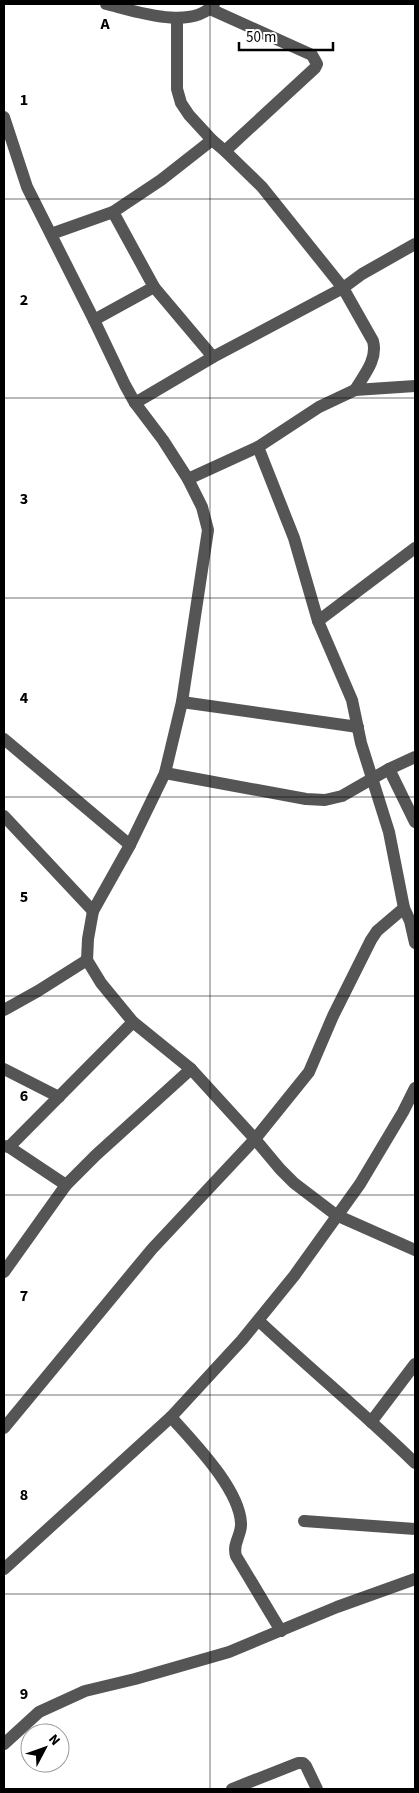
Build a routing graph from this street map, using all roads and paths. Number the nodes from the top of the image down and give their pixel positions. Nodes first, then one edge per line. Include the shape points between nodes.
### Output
1 (106, 4) edge
2 (212, 6) edge
3 (178, 18) junction
4 (4, 117) edge
5 (212, 140) junction
6 (225, 151) junction
7 (113, 212) junction
8 (51, 234) junction
9 (415, 244) edge
10 (154, 287) junction
11 (343, 288) junction
12 (94, 320) junction
13 (212, 357) junction
14 (415, 386) edge
15 (355, 390) junction
16 (135, 403) junction
17 (258, 448) junction
18 (188, 479) junction
19 (415, 548) edge
20 (318, 621) junction
21 (182, 702) junction
22 (358, 727) junction
23 (4, 739) edge
24 (415, 757) edge
25 (389, 769) junction
26 (165, 773) junction
27 (372, 778) junction
28 (4, 816) edge
29 (415, 822) edge
30 (130, 845) junction
31 (404, 908) junction
32 (93, 911) junction
33 (415, 943) edge
34 (87, 960) junction
35 (4, 1010) edge
36 (133, 1022) junction
37 (4, 1069) edge
38 (191, 1069) junction
39 (415, 1088) edge
40 (59, 1097) junction
41 (255, 1139) junction
42 (7, 1147) edge
43 (66, 1185) junction
44 (336, 1215) junction
45 (415, 1250) edge
46 (4, 1272) edge
47 (259, 1321) junction
48 (415, 1364) edge
49 (171, 1417) junction
50 (371, 1422) junction
51 (4, 1428) edge
52 (415, 1463) edge
53 (304, 1521) dead end
54 (415, 1529) edge
55 (4, 1569) edge
56 (415, 1579) edge
57 (281, 1631) junction
58 (4, 1744) edge
59 (236, 1788) edge
60 (317, 1789) edge

1 - 3 street
2 - 3 street via 194,17
2 - 6 street via 312,55 316,64
3 - 5 street via 177,89 189,115
4 - 8 street via 27,187
5 - 6 street
5 - 7 street
6 - 11 street via 262,187
7 - 8 street
7 - 10 street
8 - 12 street
9 - 11 street
10 - 12 street
10 - 13 street
11 - 13 street
11 - 15 street via 376,350
12 - 16 street
13 - 16 street
14 - 15 street
15 - 17 street via 318,407
16 - 18 street
17 - 18 street
17 - 20 street via 294,538
18 - 21 street via 202,507 208,530
19 - 20 street
20 - 22 street via 342,674
21 - 22 street
21 - 26 street
22 - 27 street
23 - 30 street
24 - 25 street
25 - 27 street
25 - 29 street
26 - 27 street via 325,800 342,796
26 - 30 street
27 - 31 street via 389,832
28 - 32 street
30 - 32 street
31 - 33 street
31 - 41 street via 371,940 309,1072
32 - 34 street
34 - 35 street
34 - 36 street
36 - 38 street
36 - 40 street
37 - 40 street
38 - 41 street
38 - 43 street
39 - 44 street via 360,1184
40 - 42 street
41 - 44 street via 294,1183
41 - 51 street via 152,1249
42 - 43 street
43 - 46 street
44 - 45 street
44 - 47 street
47 - 49 street
47 - 50 street
48 - 50 street
49 - 55 street
49 - 57 street via 220,1474 229,1490 241,1523 234,1549 236,1556
50 - 52 street
53 - 54 street
56 - 57 street
57 - 58 street via 229,1652 85,1691 39,1712
59 - 60 street via 303,1763

